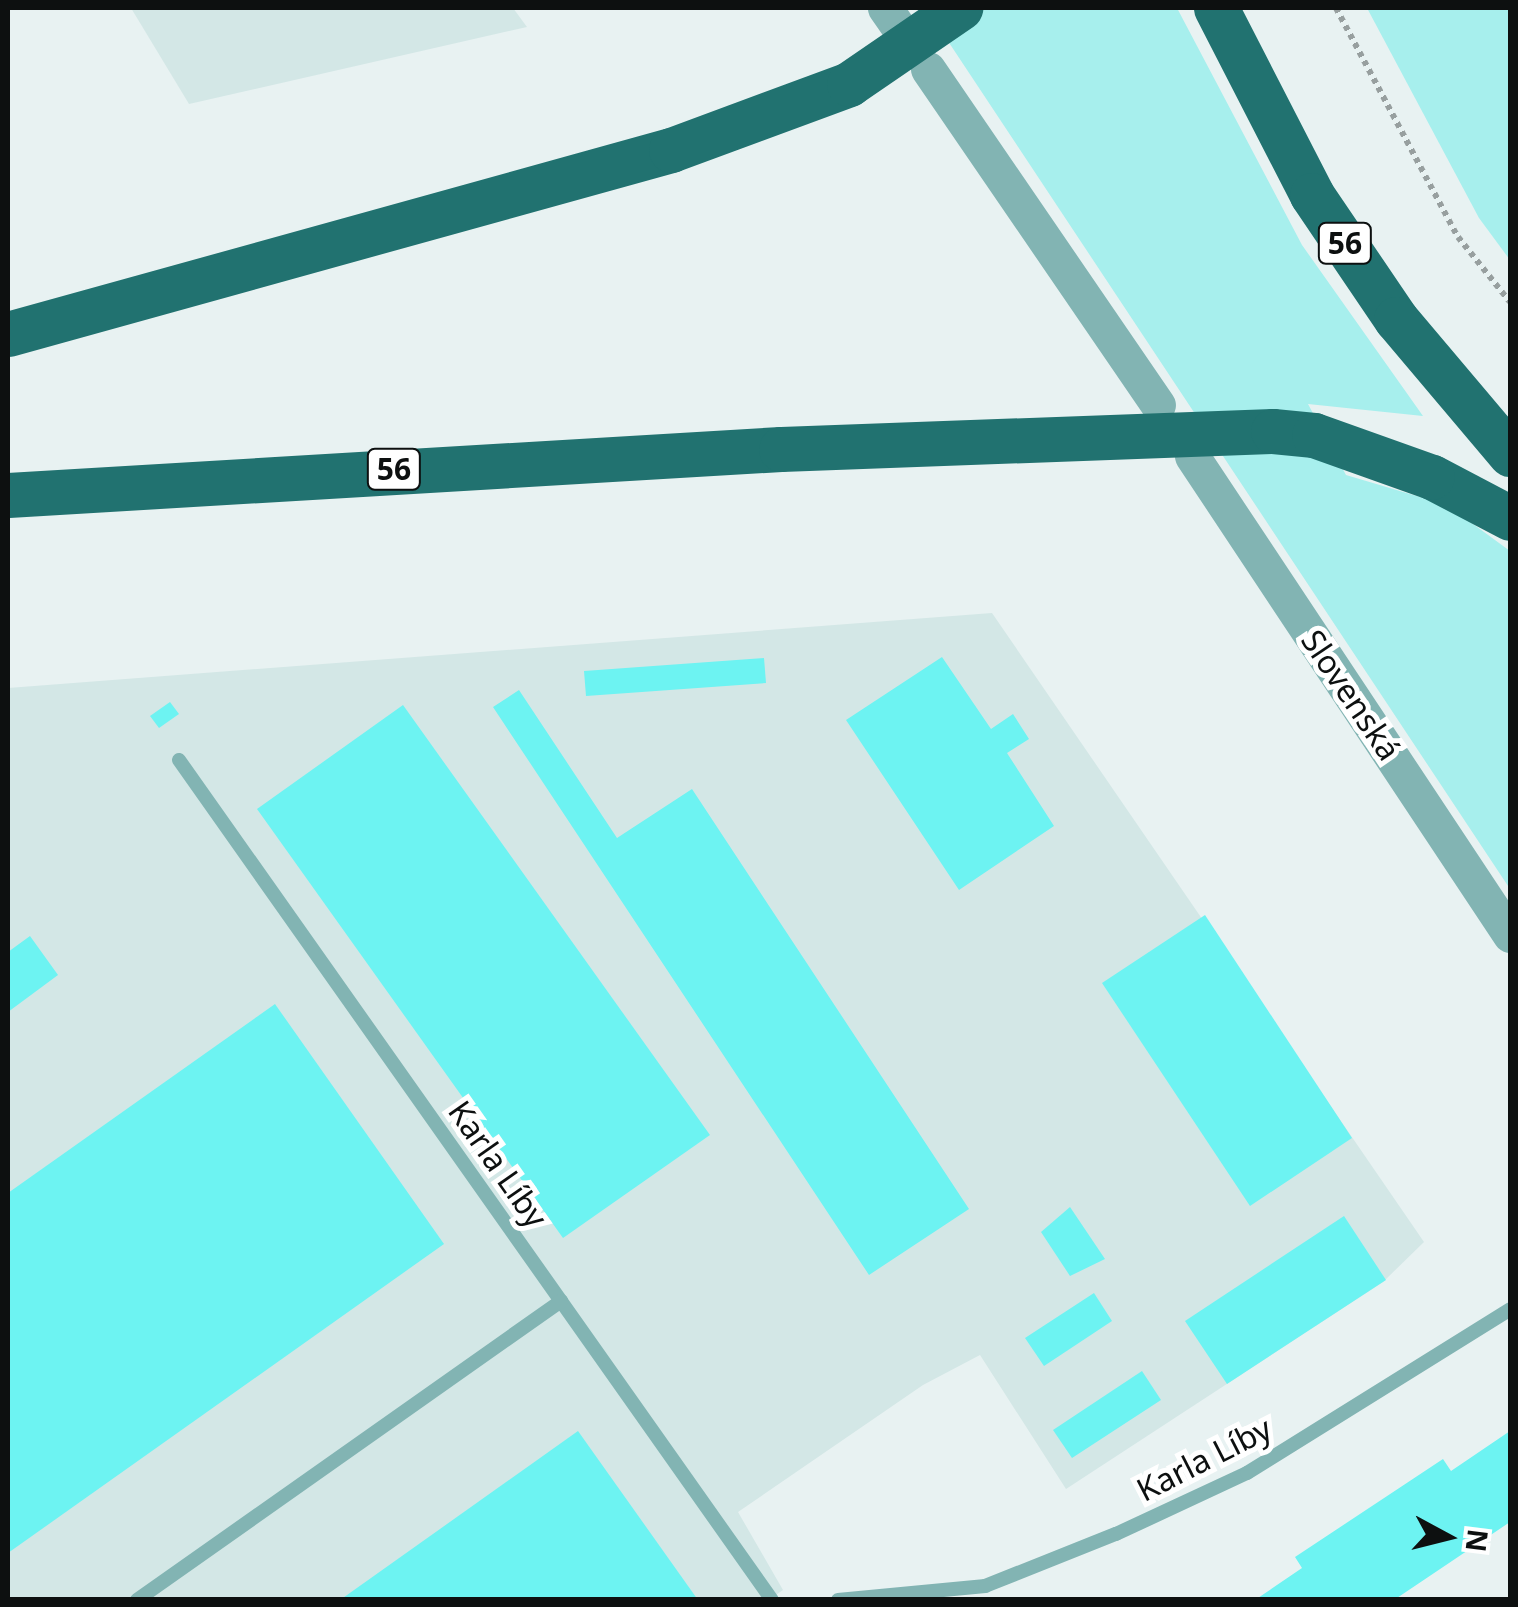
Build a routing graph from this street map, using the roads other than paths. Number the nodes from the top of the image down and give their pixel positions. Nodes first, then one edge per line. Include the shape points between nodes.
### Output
1 (960, 8) edge
2 (1216, 8) edge
3 (928, 68) dead end
4 (8, 334) edge
5 (1158, 405) dead end
6 (1510, 454) edge
7 (1192, 456) dead end
8 (8, 494) edge
9 (1510, 518) edge
10 (179, 760) dead end
11 (1510, 935) edge
12 (561, 1302) junction
13 (1510, 1309) edge
14 (137, 1600) edge
15 (772, 1600) edge
16 (838, 1600) edge

1 - 4 highway, bridge via 850,84 671,150
2 - 6 highway, 56 via 1312,195 1396,319
3 - 5 street
7 - 11 street, Slovenská
8 - 9 highway, 56, bridge via 781,449 1273,431 1314,436 1432,477
10 - 12 lane, Karla Líby
12 - 14 lane
12 - 15 lane, Karla Líby
13 - 16 lane, Karla Líby via 1247,1473 1116,1534 986,1586

